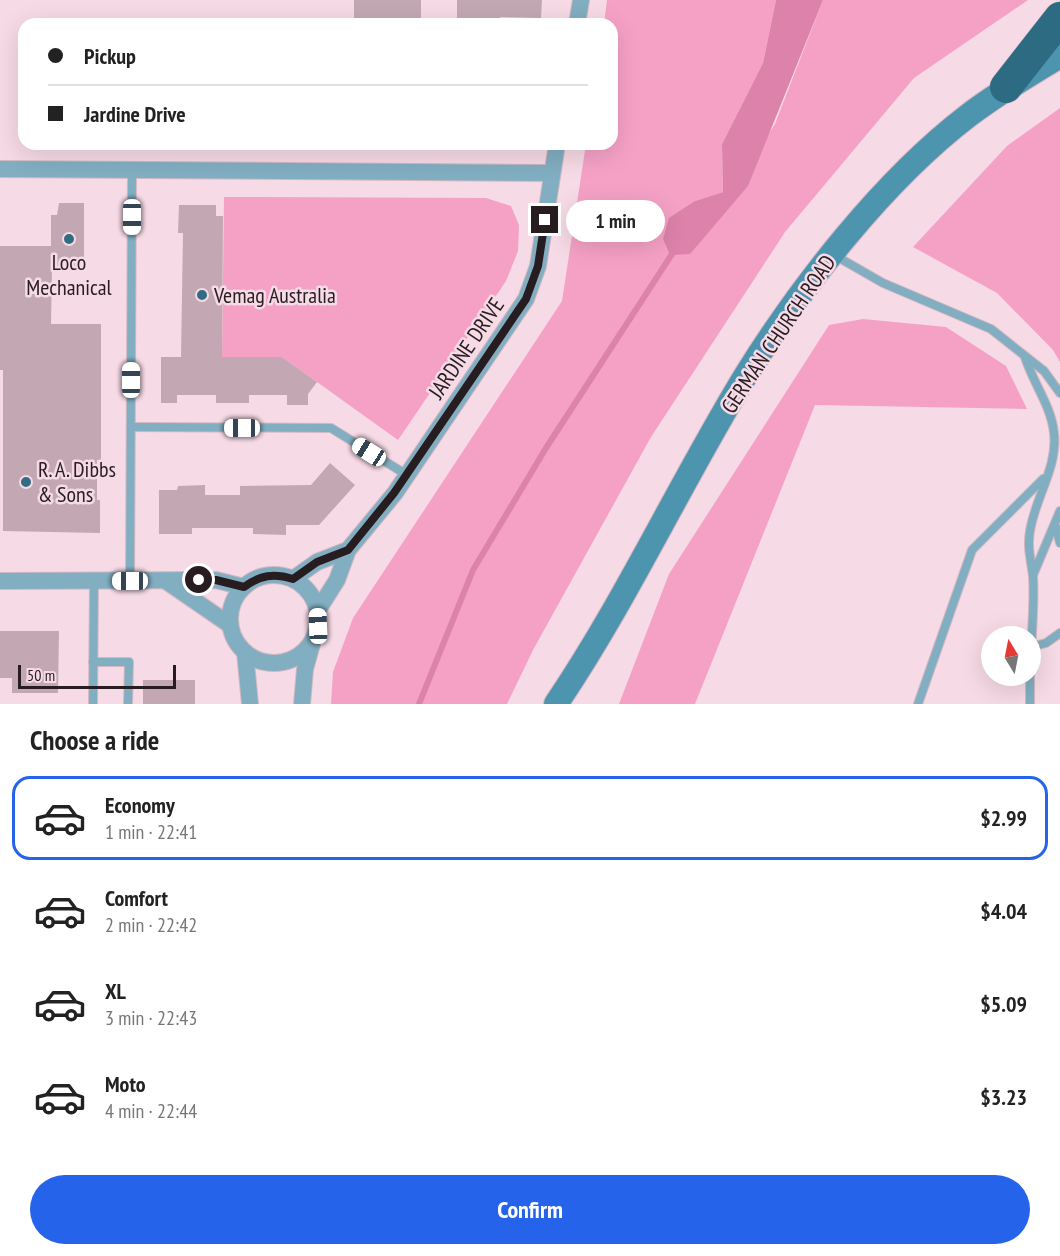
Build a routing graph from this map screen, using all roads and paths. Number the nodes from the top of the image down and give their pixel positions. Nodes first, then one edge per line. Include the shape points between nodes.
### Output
1 (581, 0) edge
2 (578, 18) edge
3 (1060, 18) edge
4 (1060, 56) edge
5 (1006, 87) junction
6 (556, 150) edge
7 (0, 169) edge
8 (132, 170) junction
9 (552, 173) junction
10 (831, 253) junction
11 (1025, 357) junction
12 (1060, 393) edge
13 (131, 427) junction
14 (407, 475) junction
15 (1046, 476) junction
16 (1060, 511) edge
17 (1055, 524) junction
18 (1060, 543) edge
19 (348, 550) junction
20 (1033, 575) junction
21 (293, 579) junction
22 (0, 581) edge
23 (94, 581) junction
24 (130, 581) junction
25 (166, 581) junction
26 (244, 587) junction
27 (318, 610) junction
28 (230, 625) junction
29 (1032, 626) edge
30 (1060, 633) edge
31 (313, 640) junction
32 (1041, 644) edge
33 (245, 652) junction
34 (93, 662) junction
35 (573, 678) junction
36 (1030, 686) edge
37 (93, 704) edge
38 (128, 704) edge
39 (250, 704) edge
40 (302, 704) edge
41 (556, 704) edge
42 (568, 704) edge
43 (918, 704) edge
44 (1030, 704) edge

1 - 2 street
3 - 5 highway
4 - 5 street, GERMAN CHURCH ROAD
5 - 10 street, GERMAN CHURCH ROAD via 967,116 903,175
6 - 9 street, JARDINE DRIVE
7 - 8 street
8 - 9 street
8 - 13 lane
9 - 14 street, JARDINE DRIVE via 538,266 526,299
10 - 11 lane via 883,283 991,329
10 - 35 street, GERMAN CHURCH ROAD via 747,375
11 - 12 lane via 1044,372
11 - 15 lane via 1052,421 1054,450
13 - 14 lane via 332,428
13 - 24 lane
14 - 19 street, JARDINE DRIVE
15 - 20 lane via 1030,531 1028,556
15 - 43 lane via 972,550
16 - 17 lane
17 - 18 lane
17 - 20 lane
19 - 21 street via 317,562
19 - 27 street via 337,580
20 - 29 lane
21 - 26 street via 268,576
21 - 27 street via 305,587
22 - 23 street
23 - 24 street
23 - 34 lane
24 - 25 street
25 - 26 street via 216,580
25 - 28 street
26 - 28 street via 235,598
27 - 31 street
28 - 33 street
30 - 32 lane
31 - 33 street via 305,651 282,663 269,663
31 - 40 street
33 - 39 street
34 - 37 lane
34 - 38 lane via 129,662
35 - 41 street, GERMAN CHURCH ROAD
35 - 42 street, GERMAN CHURCH ROAD
36 - 44 lane

